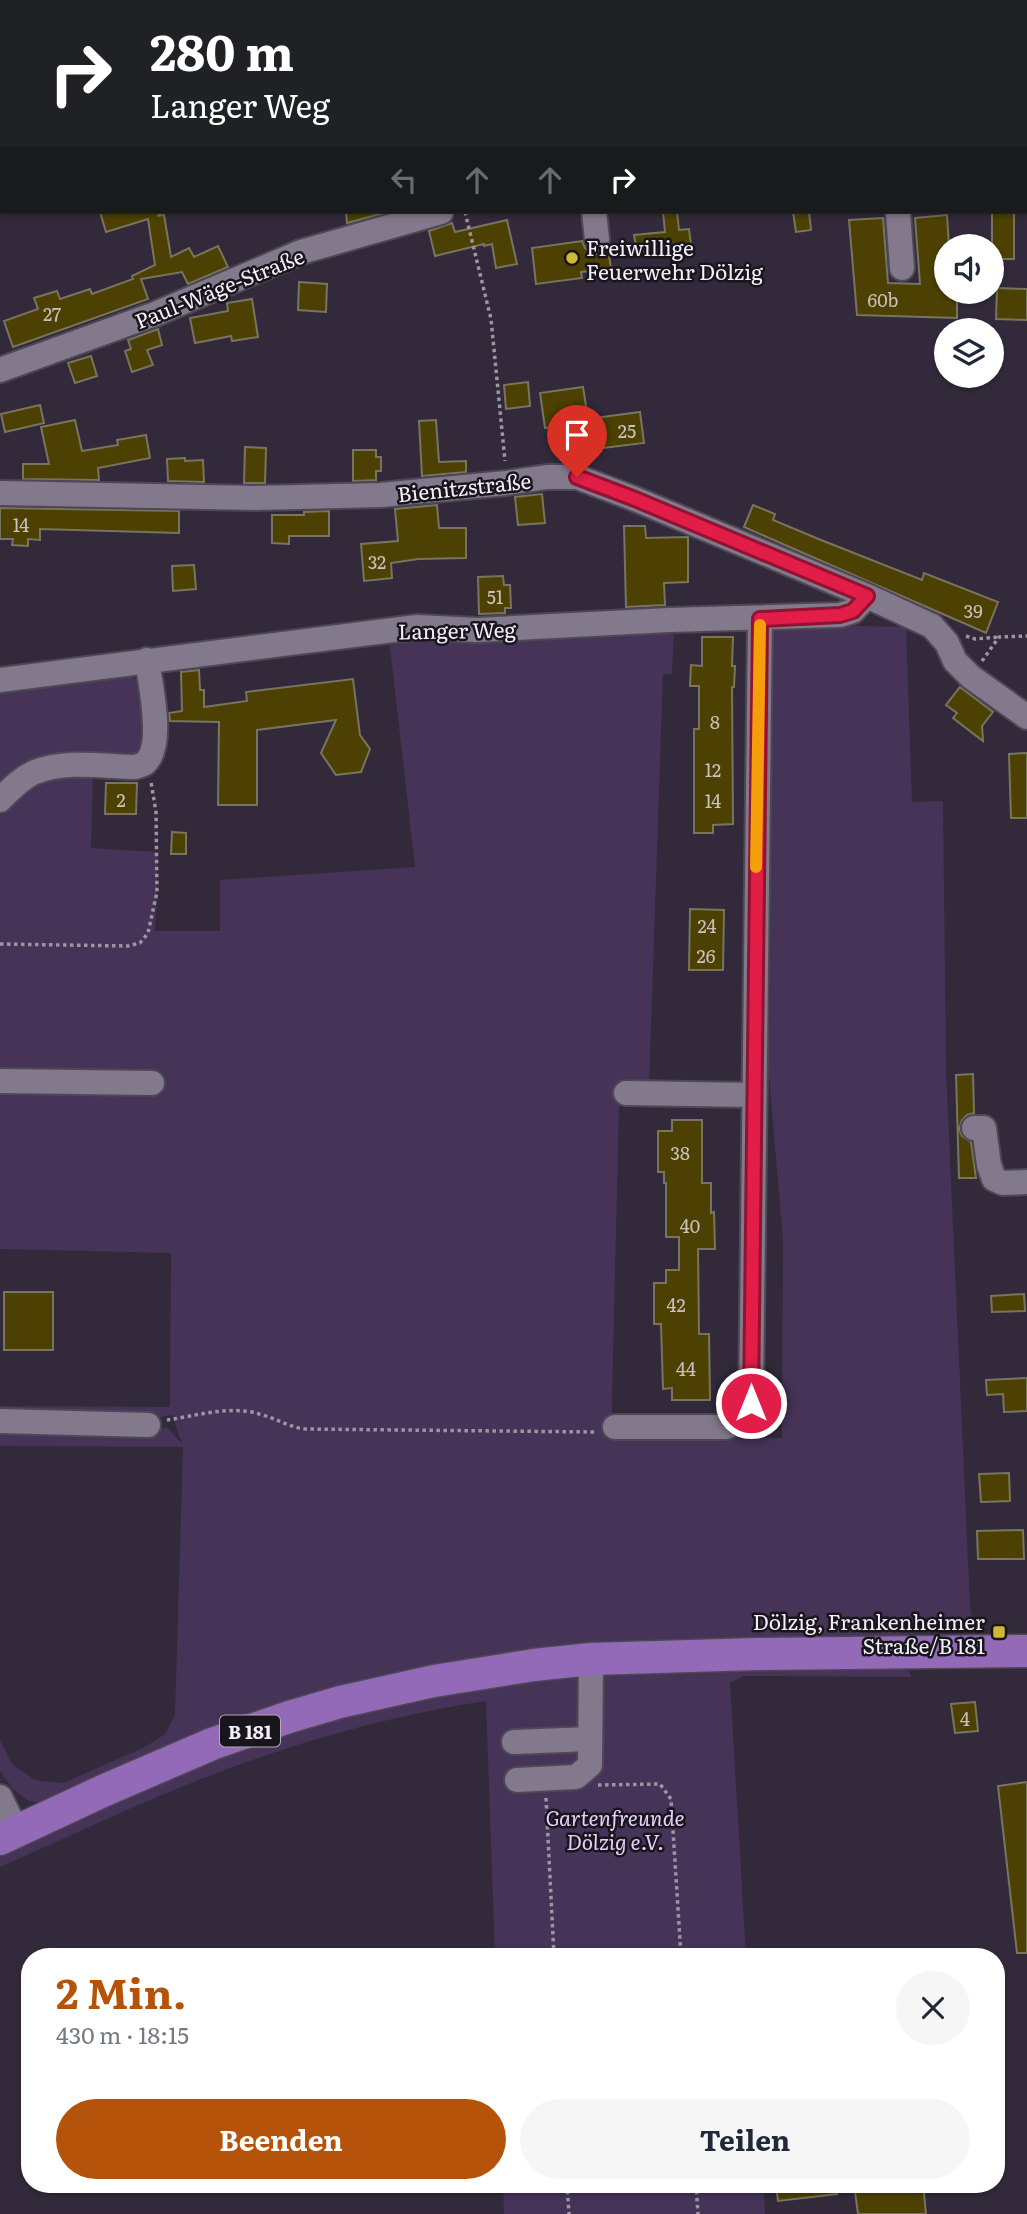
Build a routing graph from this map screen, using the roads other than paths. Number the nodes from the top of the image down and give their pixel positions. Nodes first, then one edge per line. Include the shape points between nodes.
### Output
1 (435, 214) edge
2 (594, 214) edge
3 (898, 214) edge
4 (597, 239) dead end
5 (902, 268) dead end
6 (0, 370) edge
7 (0, 493) edge
8 (867, 596) junction
9 (760, 619) junction
10 (146, 660) junction
11 (0, 680) edge
12 (1027, 717) edge
13 (0, 800) edge
14 (0, 1081) edge
15 (152, 1083) dead end
16 (626, 1093) dead end
17 (753, 1095) junction
18 (974, 1128) dead end
19 (1027, 1182) edge
20 (0, 1421) edge
21 (148, 1425) road end
22 (615, 1427) road end
23 (1027, 1651) edge
24 (591, 1659) junction
25 (590, 1739) junction
26 (514, 1742) dead end
27 (517, 1780) dead end
28 (0, 1797) edge
29 (8, 1835) edge

1 - 6 street, Paul-Wäge-Straße via 301,252 155,314
2 - 4 street
3 - 5 street
7 - 8 street, Bienitzstraße via 255,498 382,495 577,477
8 - 9 street, Langer Weg via 853,611 840,615
8 - 12 street, Bienitzstraße via 932,626 971,677
9 - 10 street, Langer Weg via 478,630 416,626
9 - 17 street
10 - 11 street, Langer Weg
10 - 13 street via 155,743 144,764 51,767 19,782
14 - 15 street
16 - 17 street
17 - 22 street via 751,1403 746,1415 726,1426
18 - 19 street via 984,1128 994,1179
20 - 21 street
23 - 24 main road, B 181
24 - 25 street
24 - 29 main road, B 181 via 514,1667 388,1690 289,1717 170,1761
25 - 26 street
25 - 27 street via 590,1765 576,1777
28 - 29 street

